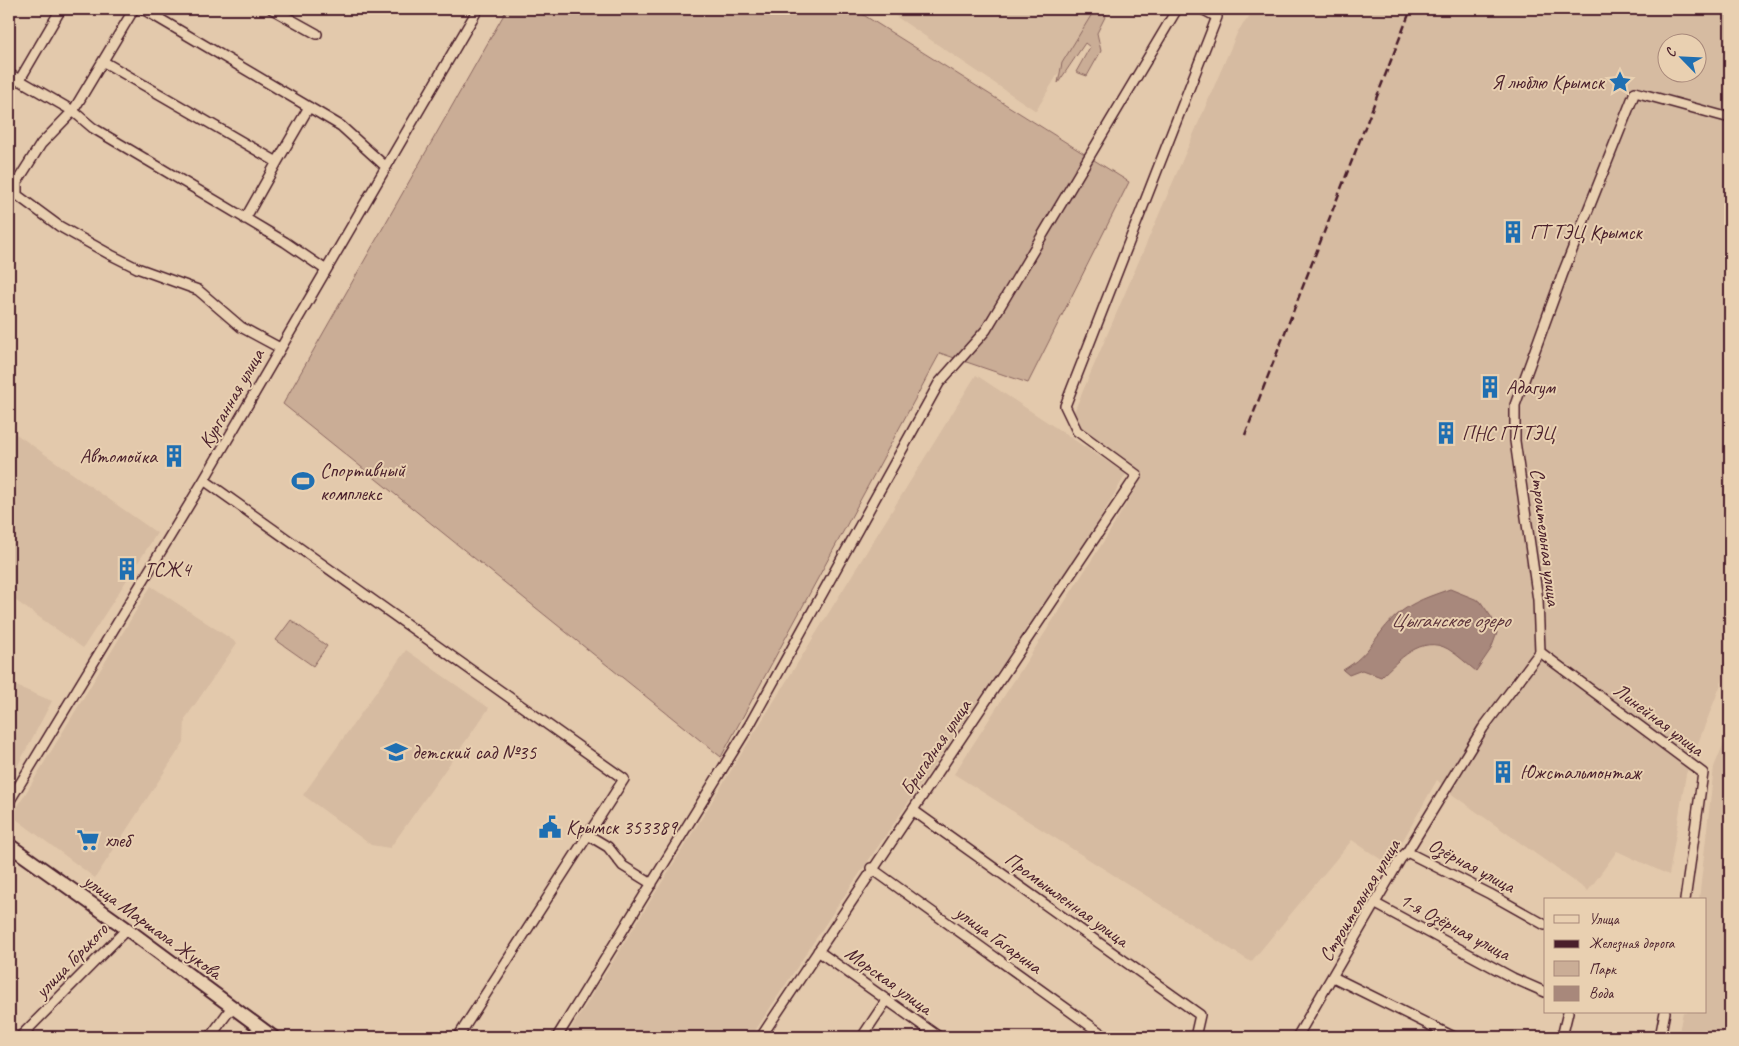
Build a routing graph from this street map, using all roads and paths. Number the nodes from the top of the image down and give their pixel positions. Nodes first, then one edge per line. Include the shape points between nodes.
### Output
1 (61, 9) edge
2 (134, 9) edge
3 (143, 9) edge
4 (272, 9) edge
5 (478, 9) edge
6 (1177, 9) edge
7 (1202, 9) edge
8 (317, 34) dead end
9 (104, 62) junction
10 (9, 74) edge
11 (18, 82) junction
12 (309, 107) junction
13 (73, 111) junction
14 (1730, 118) edge
15 (277, 162) junction
16 (385, 166) junction
17 (245, 219) junction
18 (326, 270) junction
19 (280, 348) junction
20 (204, 480) junction
21 (1540, 652) junction
22 (9, 802) edge
23 (914, 811) junction
24 (588, 835) junction
25 (9, 845) edge
26 (1407, 852) junction
27 (872, 868) junction
28 (652, 884) junction
29 (1685, 898) edge
30 (1376, 904) junction
31 (1544, 924) edge
32 (127, 929) junction
33 (818, 951) junction
34 (1333, 977) junction
35 (1544, 992) edge
36 (886, 1001) junction
37 (232, 1007) junction
38 (1568, 1014) edge
39 (1665, 1014) edge
40 (20, 1037) edge
41 (210, 1037) edge
42 (273, 1037) edge
43 (458, 1037) edge
44 (557, 1037) edge
45 (761, 1037) edge
46 (862, 1037) edge
47 (939, 1037) edge
48 (1106, 1037) edge
49 (1195, 1037) edge
50 (1297, 1037) edge
51 (1454, 1037) edge
52 (1562, 1037) edge
53 (1660, 1037) edge

1 - 11 street
2 - 9 street
3 - 12 street
4 - 8 street
5 - 16 street, Курганная улица
6 - 28 street via 986,330 939,382 750,724
7 - 23 street, Бригадная улица via 1216,17 1065,406 1077,431 1137,475
9 - 13 street
9 - 15 street
10 - 11 street
11 - 13 street
12 - 15 street
12 - 16 street via 341,126
13 - 17 street via 93,128
13 - 19 street via 41,144 18,182 17,195 59,226 111,255 198,290 242,327
14 - 21 street, Строительная улица via 1635,92 1522,384 1515,405 1514,426 1538,600
15 - 17 street
16 - 18 street, Курганная улица
17 - 18 street
18 - 19 street, Курганная улица
19 - 20 street, Курганная улица
20 - 22 street, Курганная улица
20 - 24 street via 624,779
21 - 26 street, Строительная улица via 1483,728
21 - 29 street, Линейная улица via 1703,772
23 - 27 street, Бригадная улица
23 - 49 street, Промышленная улица via 1200,1015
24 - 28 street via 608,846 623,866
24 - 43 street
25 - 32 main road, улица Маршала Жукова
26 - 30 street, Строительная улица
26 - 31 street, Озёрная улица
27 - 33 street, Бригадная улица
27 - 48 street, улица Гагарина
28 - 44 street
30 - 34 street, Строительная улица
30 - 35 street, 1-я Озёрная улица
32 - 37 main road, улица Маршала Жукова
32 - 40 street, улица Горького
33 - 36 street, Морская улица
33 - 45 street, Бригадная улица
34 - 50 street, Строительная улица
34 - 51 street
36 - 46 street
36 - 47 street, Морская улица
37 - 41 street
37 - 42 main road, улица Маршала Жукова
38 - 52 street
39 - 53 street

